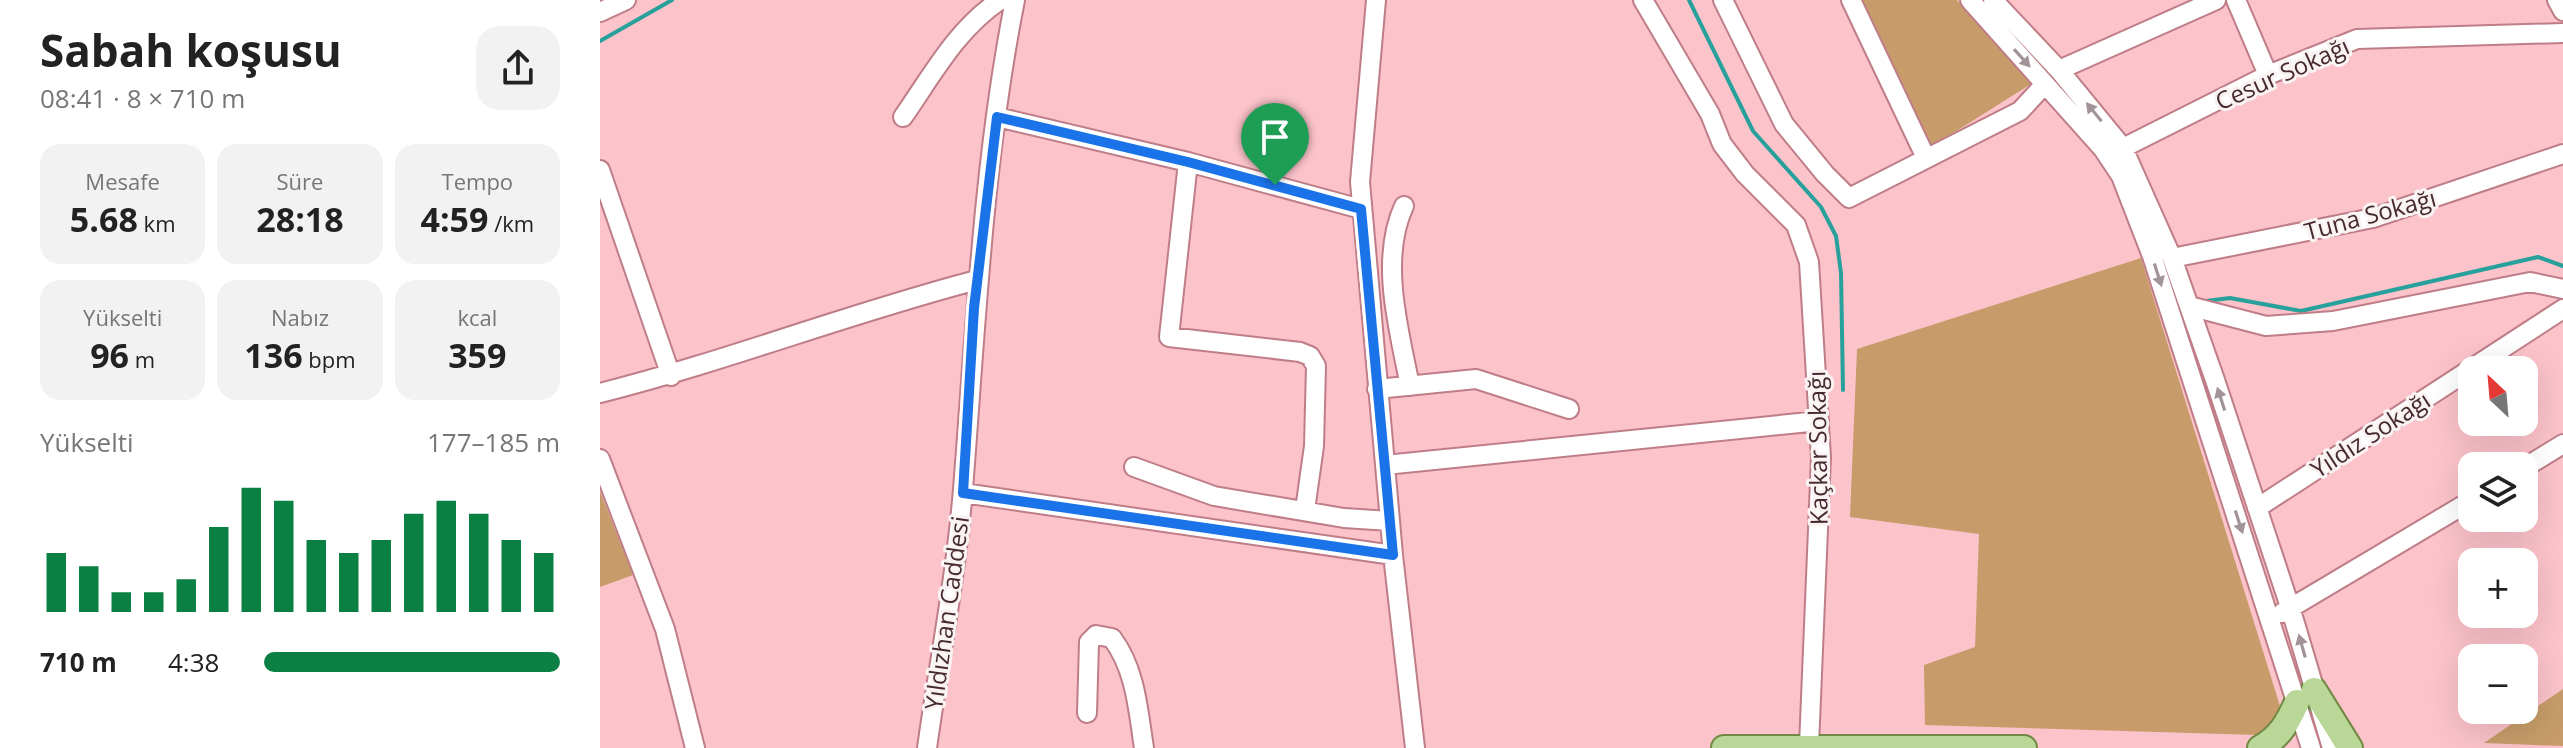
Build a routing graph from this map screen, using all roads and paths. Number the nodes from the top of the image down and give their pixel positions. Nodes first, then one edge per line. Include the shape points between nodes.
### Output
1 (626, 0) edge
2 (1000, 0) edge
3 (1015, 0) edge
4 (1376, 0) edge
5 (1643, 0) edge
6 (1723, 0) edge
7 (1851, 0) edge
8 (1970, 0) edge
9 (1993, 0) edge
10 (2216, 0) edge
11 (2236, 0) edge
12 (2557, 0) edge
13 (2563, 11) edge
14 (600, 12) edge
15 (2563, 33) edge
16 (2059, 70) junction
17 (2268, 75) junction
18 (2045, 84) junction
19 (903, 117) dead end
20 (997, 117) junction
21 (2116, 152) junction
22 (2563, 154) edge
23 (1926, 158) junction
24 (1188, 162) junction
25 (600, 170) edge
26 (604, 194) edge
27 (1404, 206) dead end
28 (1361, 209) junction
29 (2172, 258) junction
30 (977, 280) junction
31 (2563, 289) edge
32 (2189, 306) junction
33 (2563, 309) edge
34 (671, 376) junction
35 (1410, 386) junction
36 (1377, 389) junction
37 (600, 393) edge
38 (1569, 409) dead end
39 (1819, 421) junction
40 (2563, 444) edge
41 (600, 459) edge
42 (2538, 459) edge
43 (1385, 465) junction
44 (1134, 467) dead end
45 (963, 493) junction
46 (2257, 508) junction
47 (2458, 509) edge
48 (1305, 510) junction
49 (1390, 521) junction
50 (1393, 555) junction
51 (2291, 610) junction
52 (2270, 618) junction
53 (2306, 696) junction
54 (1087, 713) dead end
55 (1809, 746) edge
56 (1932, 747) edge
57 (695, 748) edge
58 (927, 748) edge
59 (1144, 748) edge
60 (1415, 748) edge
61 (1724, 748) edge
62 (2024, 748) edge
63 (2260, 748) edge
64 (2311, 748) edge
65 (2332, 748) edge
66 (2350, 748) edge

1 - 14 street
2 - 19 street via 974,7
3 - 20 street, Yıldızhan Caddesi
4 - 28 street
5 - 39 street, Kaçkar Sokağı via 1722,144 1786,213 1806,249
6 - 23 street via 1784,124 1849,198
7 - 23 street
8 -> 18 street
9 - 16 street
10 - 16 street
11 - 17 street
12 - 13 street
15 - 17 street, Cesur Sokağı via 2357,39
21 -> 16 street
17 - 21 street, Cesur Sokağı
18 - 21 street
18 - 23 street via 2020,111
20 - 24 street
20 - 30 street, Yıldızhan Caddesi
21 - 29 street
21 -> 52 street
22 - 29 street, Tuna Sokağı via 2373,218
24 - 28 street
24 - 48 street via 1169,337 1310,356 1316,366 1314,446
25 - 26 street
26 - 34 street
27 - 35 street via 1395,230 1394,282
28 - 36 street
29 - 32 street
30 - 34 street
30 - 45 street, Yıldızhan Caddesi
31 - 32 street via 2530,282 2333,321 2266,326
46 -> 32 street
33 - 46 street, Yıldız Sokağı
34 - 37 street
35 - 36 street
35 - 38 street via 1476,379
36 - 43 street
39 - 43 street
39 - 55 street, Kaçkar Sokağı
40 - 42 street
41 - 57 street via 665,629
43 - 49 street
44 - 48 street via 1214,496
45 - 50 street
45 - 58 street, Yıldızhan Caddesi
46 - 51 street
47 - 51 street
48 - 49 street
49 - 50 street
50 - 60 street
51 - 52 street
53 -> 51 street
52 - 53 street
53 - 63 main road via 2274,740
53 - 64 street
53 - 65 street
53 - 66 main road
54 - 59 street via 1089,642 1096,635 1112,638 1129,668
55 - 56 main road
55 - 61 main road
56 - 62 main road

